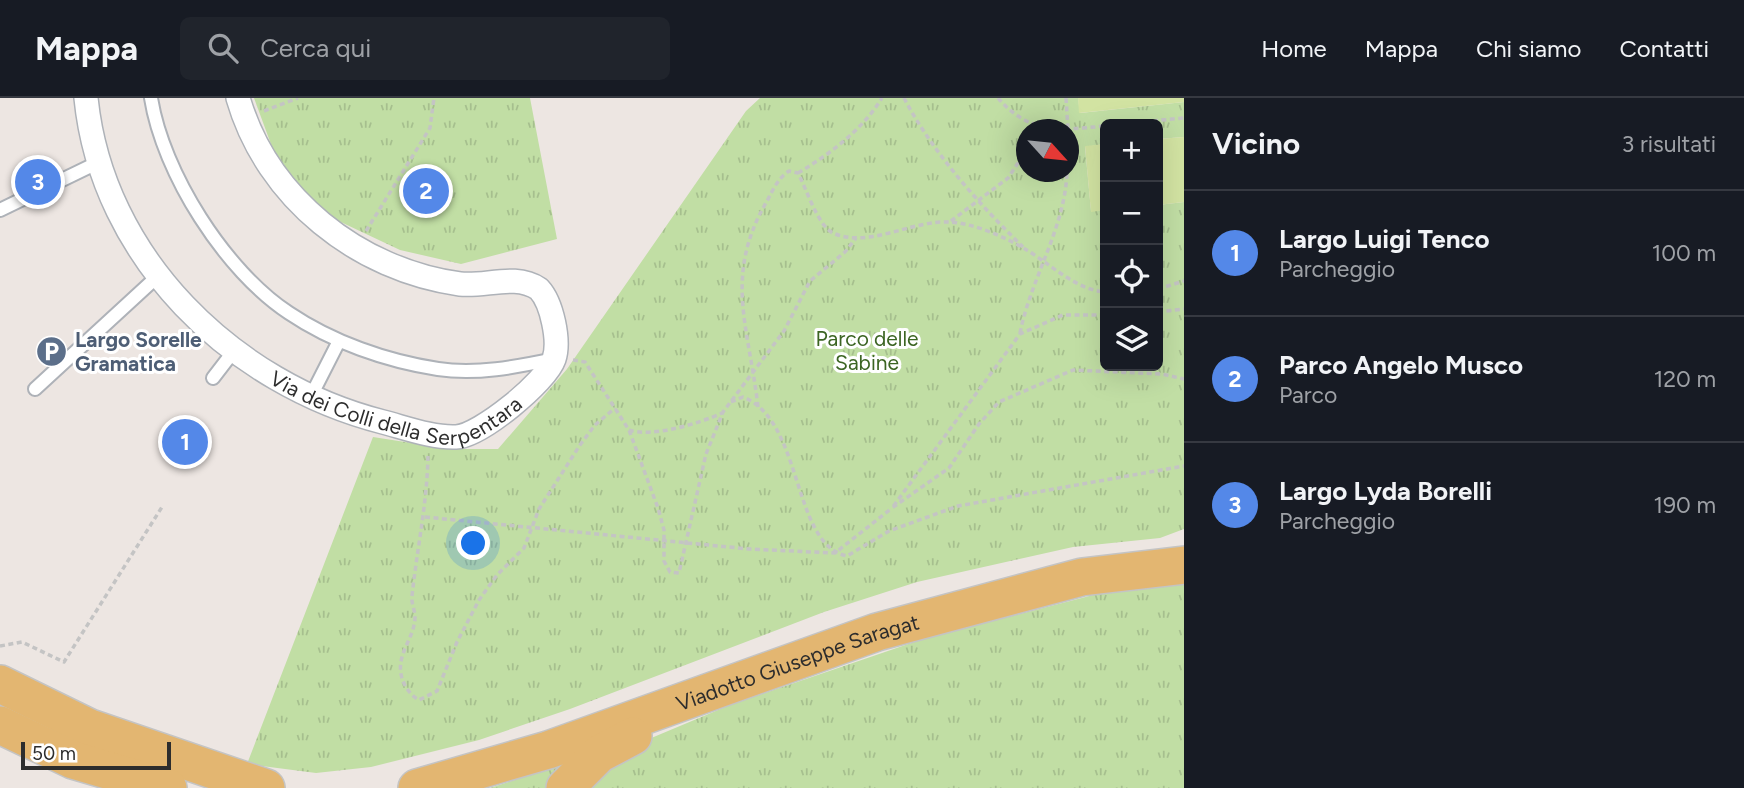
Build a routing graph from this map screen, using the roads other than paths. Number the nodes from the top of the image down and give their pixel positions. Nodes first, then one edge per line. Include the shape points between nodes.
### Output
1 (86, 98) edge
2 (151, 98) edge
3 (241, 108) edge
4 (99, 162) junction
5 (0, 210) edge
6 (159, 275) junction
7 (339, 341) junction
8 (233, 352) junction
9 (560, 359) junction
10 (213, 378) dead end
11 (36, 389) dead end
12 (310, 398) junction
13 (1184, 565) edge
14 (728, 683) junction
15 (0, 684) edge
16 (0, 725) edge
17 (169, 788) edge
18 (266, 788) edge
19 (417, 788) edge
20 (565, 788) edge

1 - 4 street, Via dei Colli della Serpentara
2 - 7 lane via 166,150 189,201 232,262 287,312
3 - 9 street via 282,185 355,247 394,266 457,283 534,285 547,303
4 - 5 lane
4 - 6 street, Via dei Colli della Serpentara via 120,214
6 - 8 street, Via dei Colli della Serpentara
6 - 11 lane
7 - 9 lane via 439,369 503,370
7 - 12 lane
8 - 10 lane
8 - 12 street, Via dei Colli della Serpentara
9 - 12 street, Via dei Colli della Serpentara via 482,428 454,437 357,416
13 - 14 main road, Viadotto Giuseppe Saragat via 1082,577 958,609 847,641
14 - 19 main road, Viadotto Giuseppe Saragat via 548,750
14 - 20 main road via 685,714 612,745
15 - 18 main road via 90,728
16 - 17 main road via 73,760

